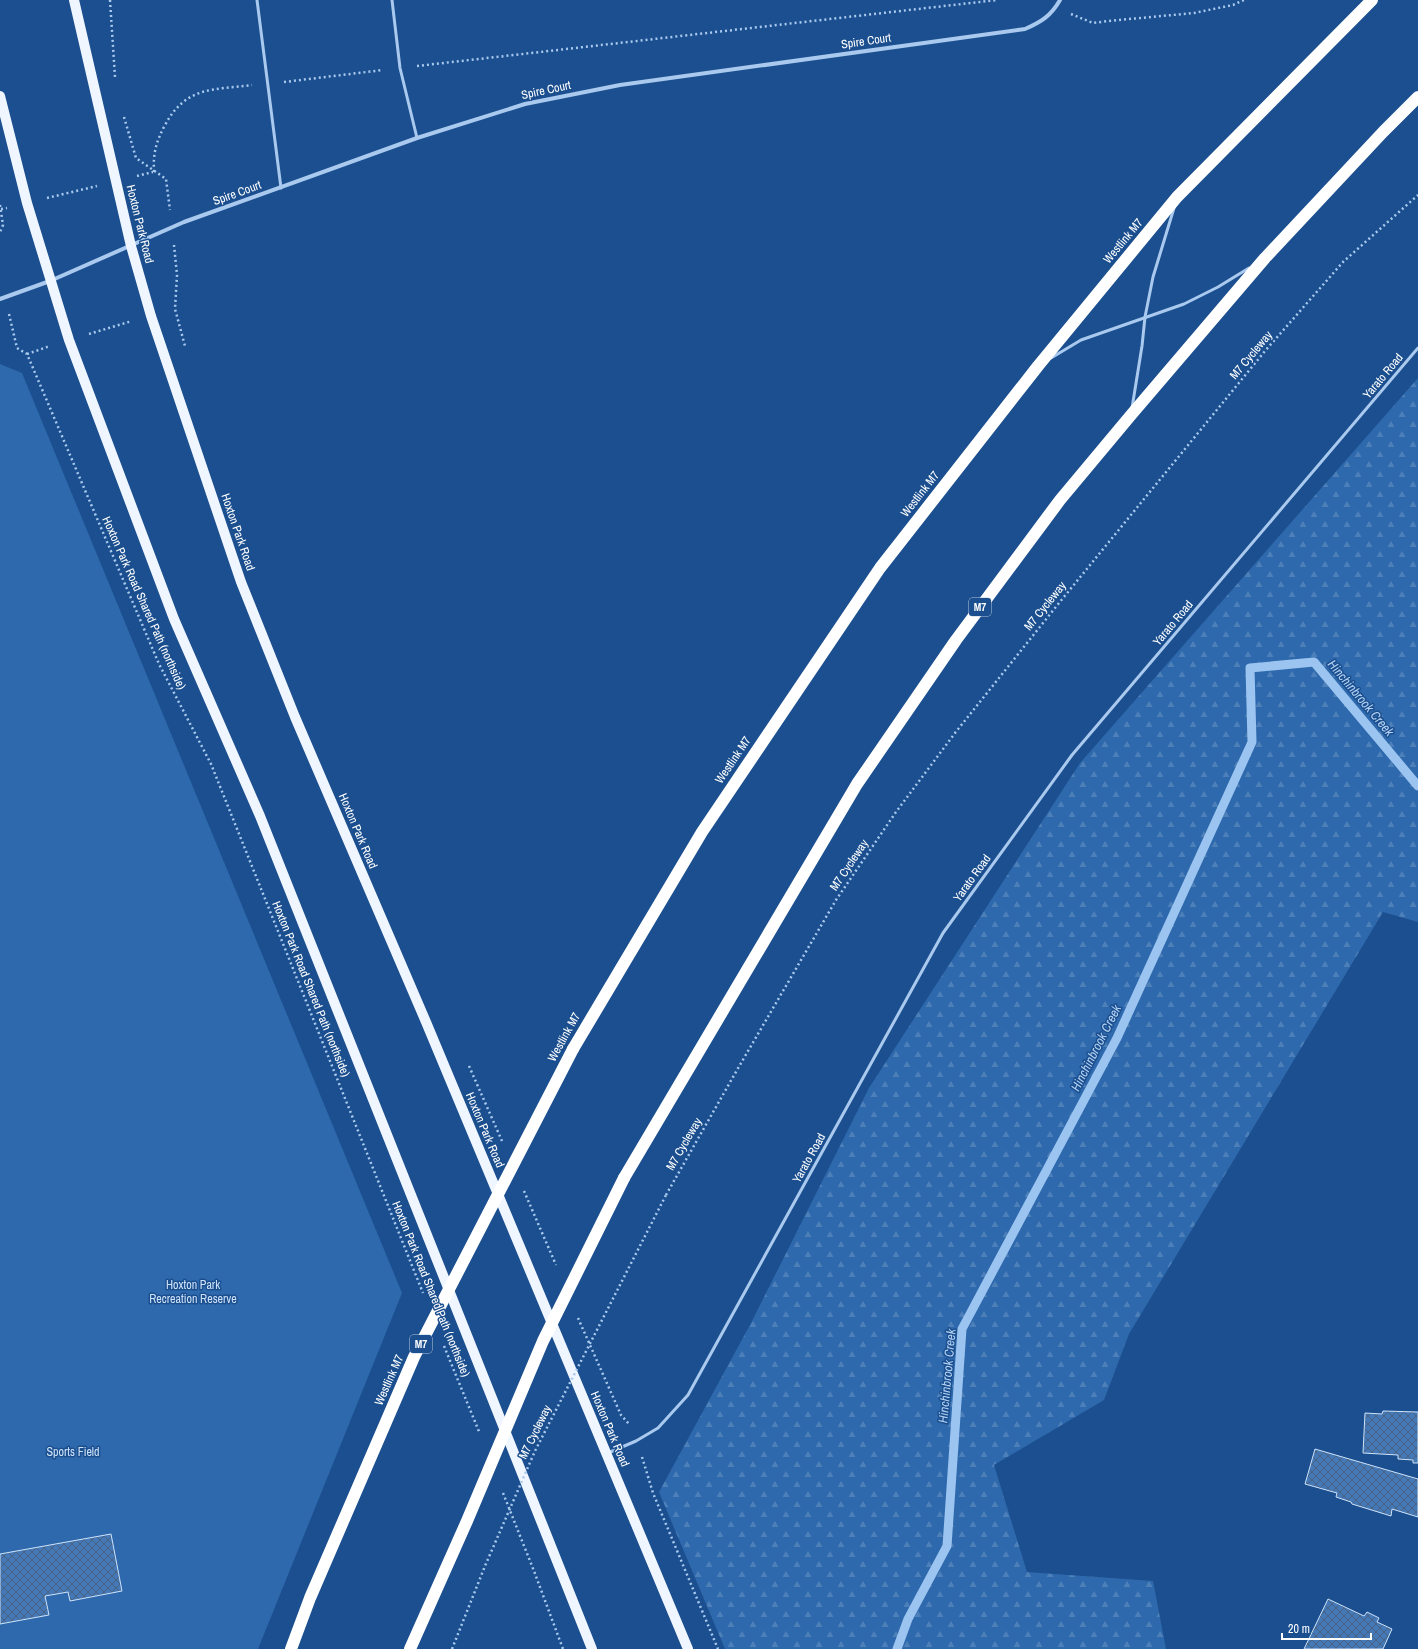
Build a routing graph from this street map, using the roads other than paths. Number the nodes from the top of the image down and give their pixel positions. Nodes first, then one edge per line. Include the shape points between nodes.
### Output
1 (74, 0) edge
2 (257, 0) edge
3 (392, 0) edge
4 (1060, 0) edge
5 (1372, 0) edge
6 (0, 96) edge
7 (1418, 97) edge
8 (417, 138) junction
9 (281, 188) junction
10 (1177, 197) junction
11 (131, 246) junction
12 (1265, 258) junction
13 (50, 280) junction
14 (0, 299) edge
15 (1145, 317) junction
16 (1418, 348) edge
17 (1038, 366) junction
18 (1131, 415) junction
19 (606, 1454) junction
20 (291, 1649) edge
21 (410, 1649) edge
22 (592, 1649) edge
23 (688, 1649) edge

1 - 11 main road, Hoxton Park Road
2 - 9 lane
3 - 8 lane via 400,68
4 - 8 street, Spire Court via 1043,21 1025,29 620,85 525,104
5 - 10 highway, Westlink M7 / M7
6 - 13 main road via 27,203
7 - 12 highway, M7
8 - 9 street, Spire Court
9 - 11 street, Spire Court via 172,227
10 - 15 lane via 1153,277
10 - 17 highway, Westlink M7 / M7
11 - 13 street, Spire Court
11 - 19 main road, Hoxton Park Road via 151,316 244,589 295,717 429,1029
12 - 15 lane via 1218,288 1184,304
12 - 18 highway, M7
13 - 14 street, Spire Court
13 - 22 main road via 69,340 174,619 260,816
15 - 17 lane via 1081,340
15 - 18 lane
16 - 19 lane, Yarato Road via 1072,755 943,933 688,1395 658,1428
17 - 20 highway, Westlink M7 / M7, bridge via 876,574 702,832 573,1049 414,1357 310,1598
18 - 21 highway, M7, bridge via 1060,500 956,640 857,784 624,1178 543,1341
19 - 23 main road, Hoxton Park Road

